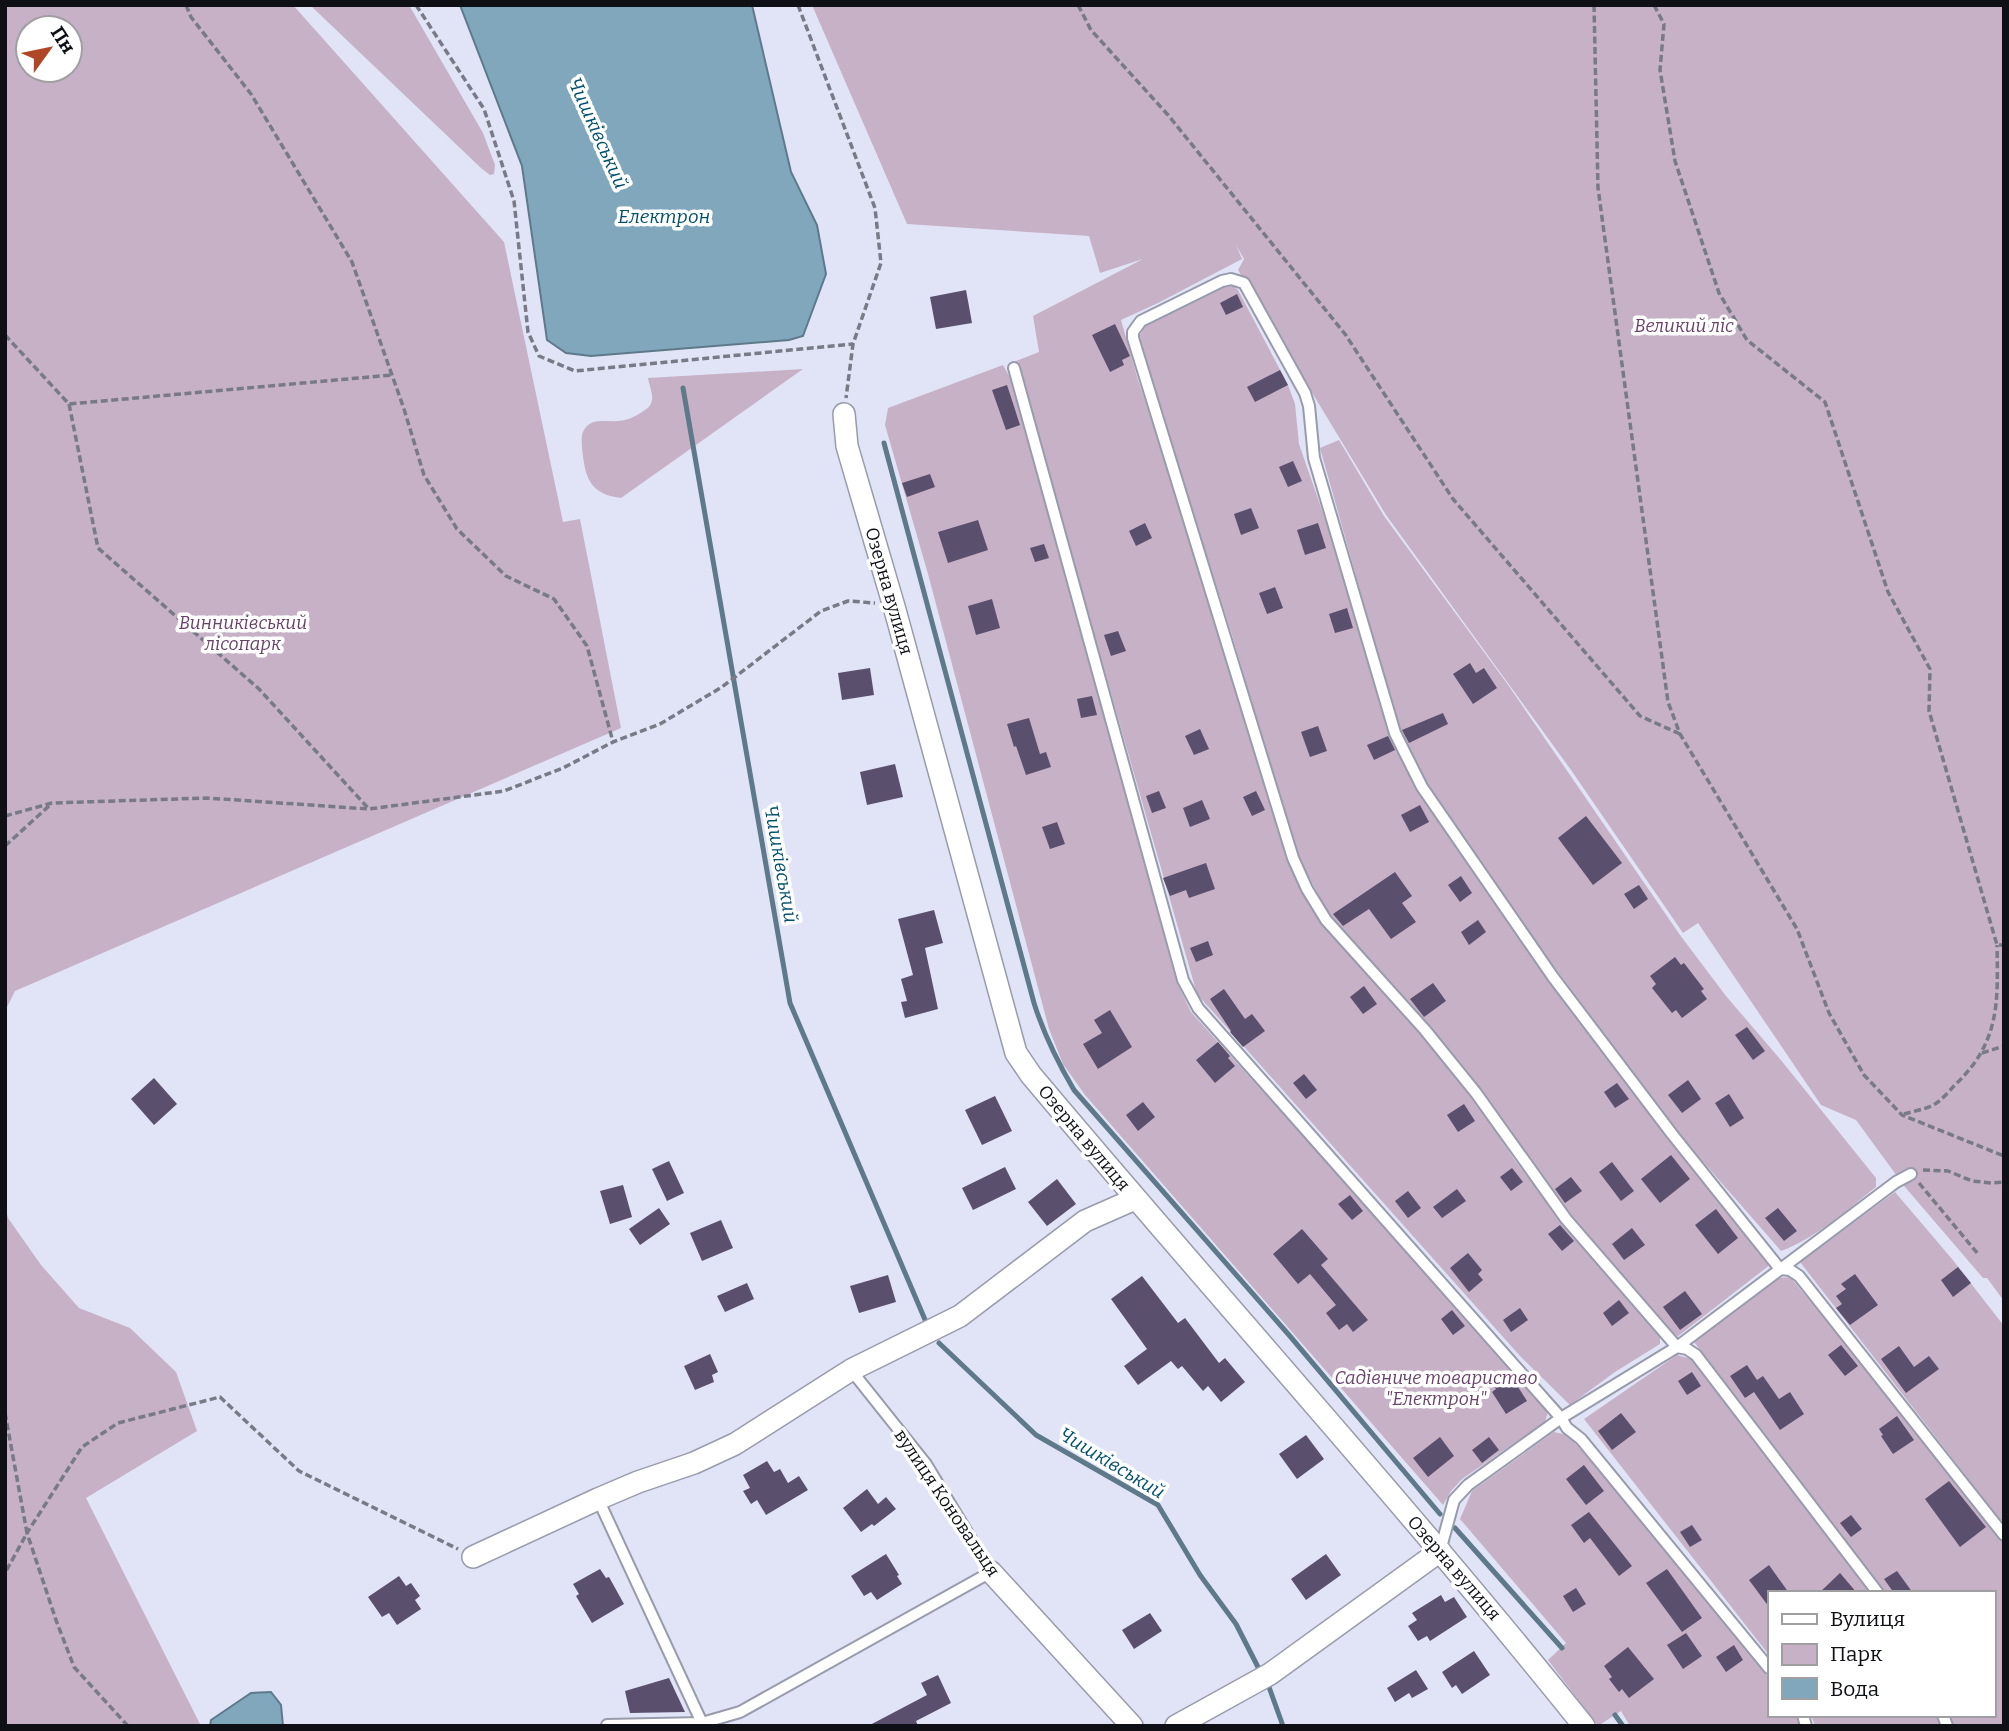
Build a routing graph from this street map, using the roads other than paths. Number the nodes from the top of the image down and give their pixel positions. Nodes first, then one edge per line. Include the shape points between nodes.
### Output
1 (1014, 368) dead end
2 (844, 414) road end
3 (1911, 1174) road end
4 (1135, 1199) junction
5 (1780, 1269) junction
6 (1677, 1347) junction
7 (851, 1370) junction
8 (1561, 1418) junction
9 (598, 1499) junction
10 (2004, 1535) edge
11 (1440, 1551) junction
12 (473, 1556) road end
13 (991, 1572) junction
14 (1876, 1591) edge
15 (1768, 1667) edge
16 (702, 1723) junction
17 (607, 1724) edge
18 (1132, 1726) edge
19 (1176, 1726) edge
20 (1584, 1726) edge

1 - 8 lane via 1183,980 1198,1008
2 - 4 street, Озерна вулиця via 847,446 1016,1053
3 - 5 lane
4 - 7 street via 1085,1221 960,1316
4 - 11 street, Озерна вулиця
5 - 6 lane
5 - 6 lane via 1553,977 1422,787 1391,720 1314,458 1305,393 1244,283 1222,281 1141,321 1133,338 1293,858 1307,889 1326,920 1476,1093 1566,1219
5 - 10 lane via 1799,1276
6 - 8 lane
6 - 14 lane via 1696,1355
7 - 9 street via 735,1444
7 - 13 lane, вулиця Коновальця via 926,1464
8 - 11 lane via 1454,1500
8 - 15 lane
9 - 12 street
9 - 16 lane
11 - 19 street via 1270,1674
11 - 20 street, Озерна вулиця
13 - 16 lane via 740,1712
13 - 18 street, вулиця Коновальця
16 - 17 lane

